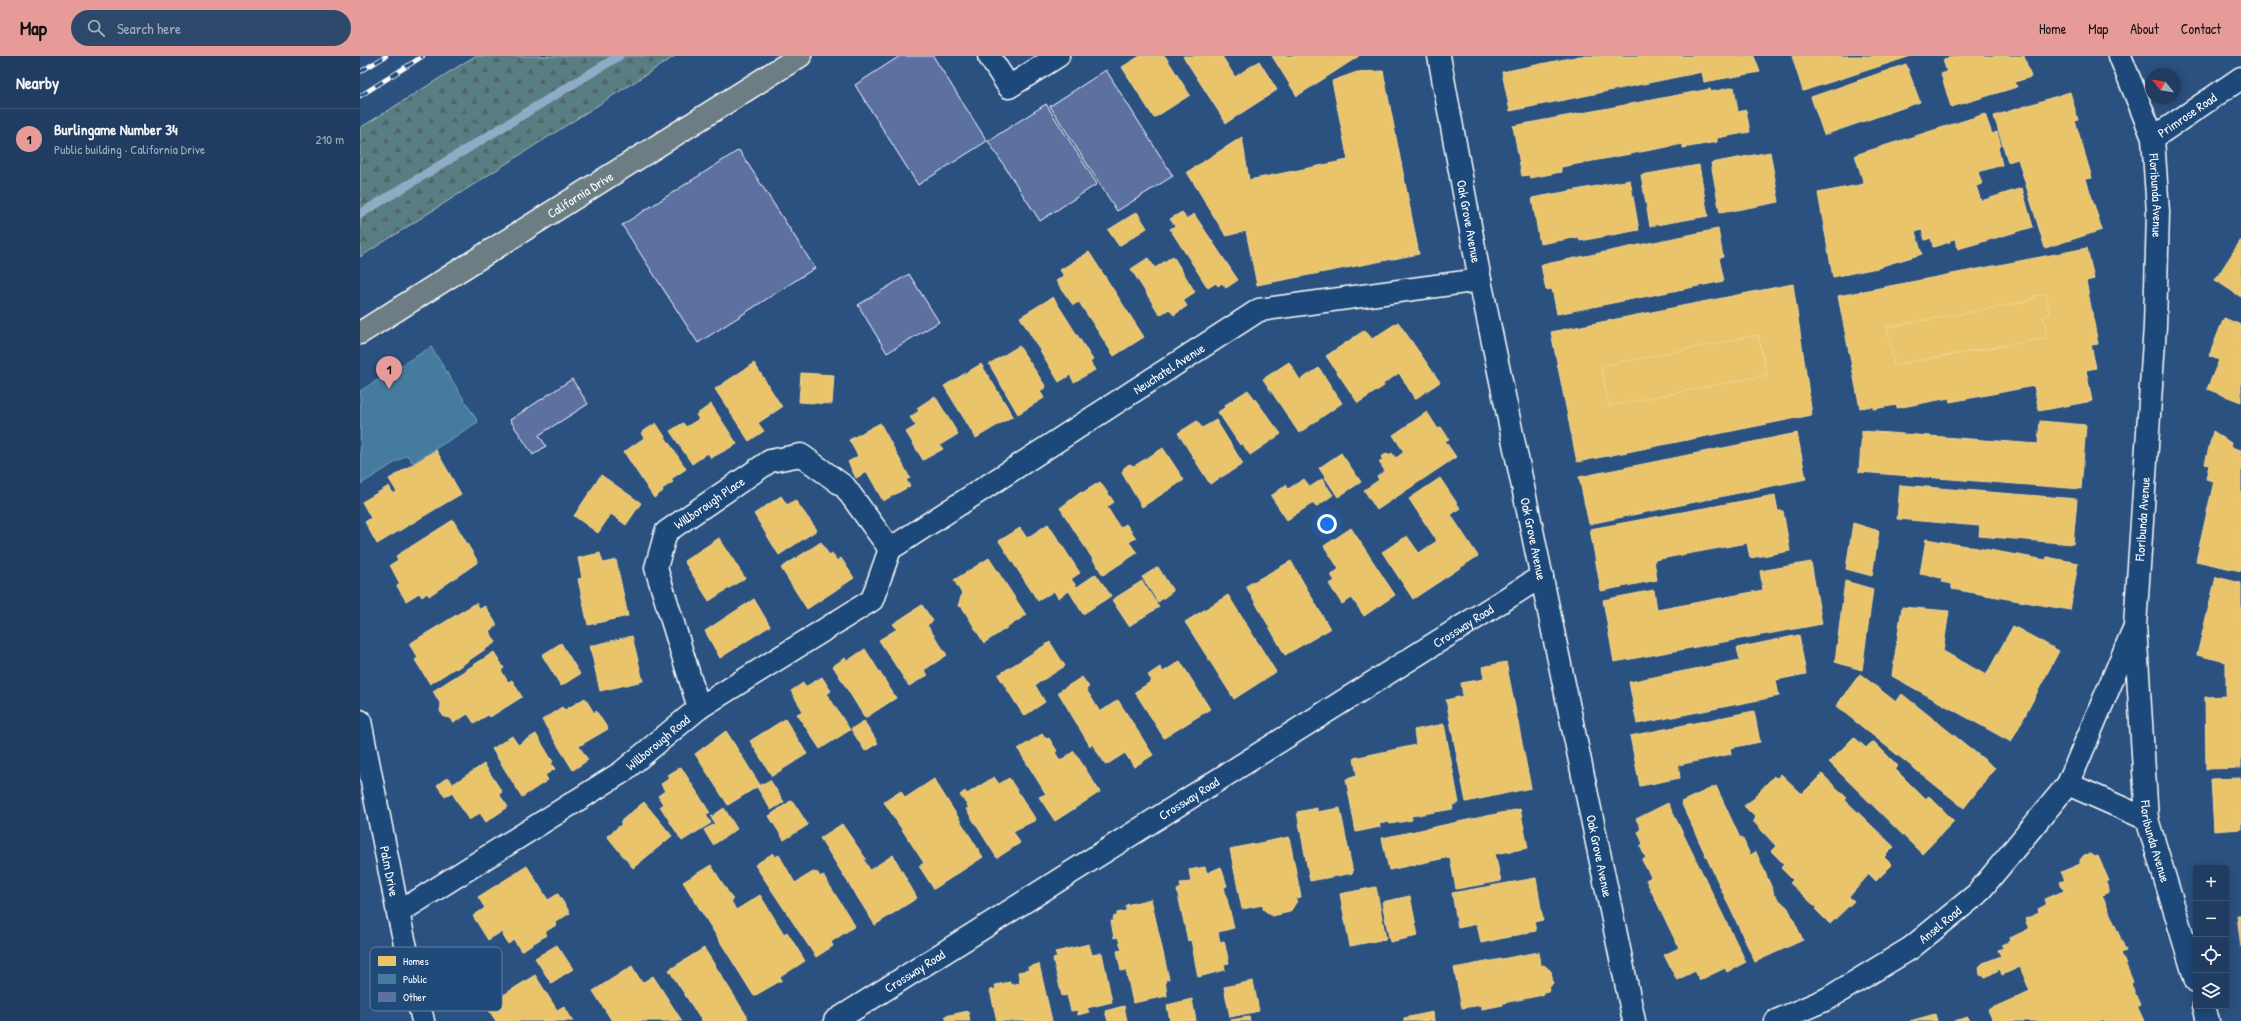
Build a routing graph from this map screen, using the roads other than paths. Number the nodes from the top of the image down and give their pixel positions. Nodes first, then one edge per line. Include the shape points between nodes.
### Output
1 (800, 56) edge
2 (989, 56) edge
3 (1058, 56) edge
4 (1439, 56) edge
5 (2120, 56) edge
6 (2241, 78) edge
7 (2154, 138) junction
8 (1480, 280) junction
9 (360, 333) edge
10 (890, 549) junction
11 (1542, 576) junction
12 (2135, 626) junction
13 (699, 708) junction
14 (360, 721) edge
15 (2068, 784) junction
16 (2147, 818) junction
17 (398, 913) junction
18 (406, 947) edge
19 (2194, 973) edge
20 (2205, 1009) edge
21 (421, 1011) edge
22 (423, 1021) edge
23 (835, 1021) edge
24 (1634, 1021) edge
25 (1776, 1021) edge
26 (2208, 1021) edge

1 - 9 main road, California Drive
2 - 3 street via 1009,87
4 - 8 street, Oak Grove Avenue
5 - 7 street, Floribunda Avenue
6 - 7 street, Primrose Road
7 - 12 street, Floribunda Avenue via 2158,212 2156,313
8 - 10 street, Neuchatel Avenue via 1259,310
8 - 11 street, Oak Grove Avenue
10 - 13 street, Willborough Road via 872,600
10 - 13 street, Willborough Place via 845,487 801,456 770,461 666,532 656,568
11 - 23 street, Crossway Road
11 - 24 street, Oak Grove Avenue
12 - 15 street, Ansel Road
12 - 16 street, Floribunda Avenue
13 - 17 street, Willborough Road via 622,772
14 - 17 street, Palm Drive
15 - 16 street
15 - 25 street, Ansel Road via 1977,894 1911,948 1827,999
16 - 19 street, Floribunda Avenue
17 - 18 street, Palm Drive
20 - 26 street
21 - 22 street, Palm Drive

